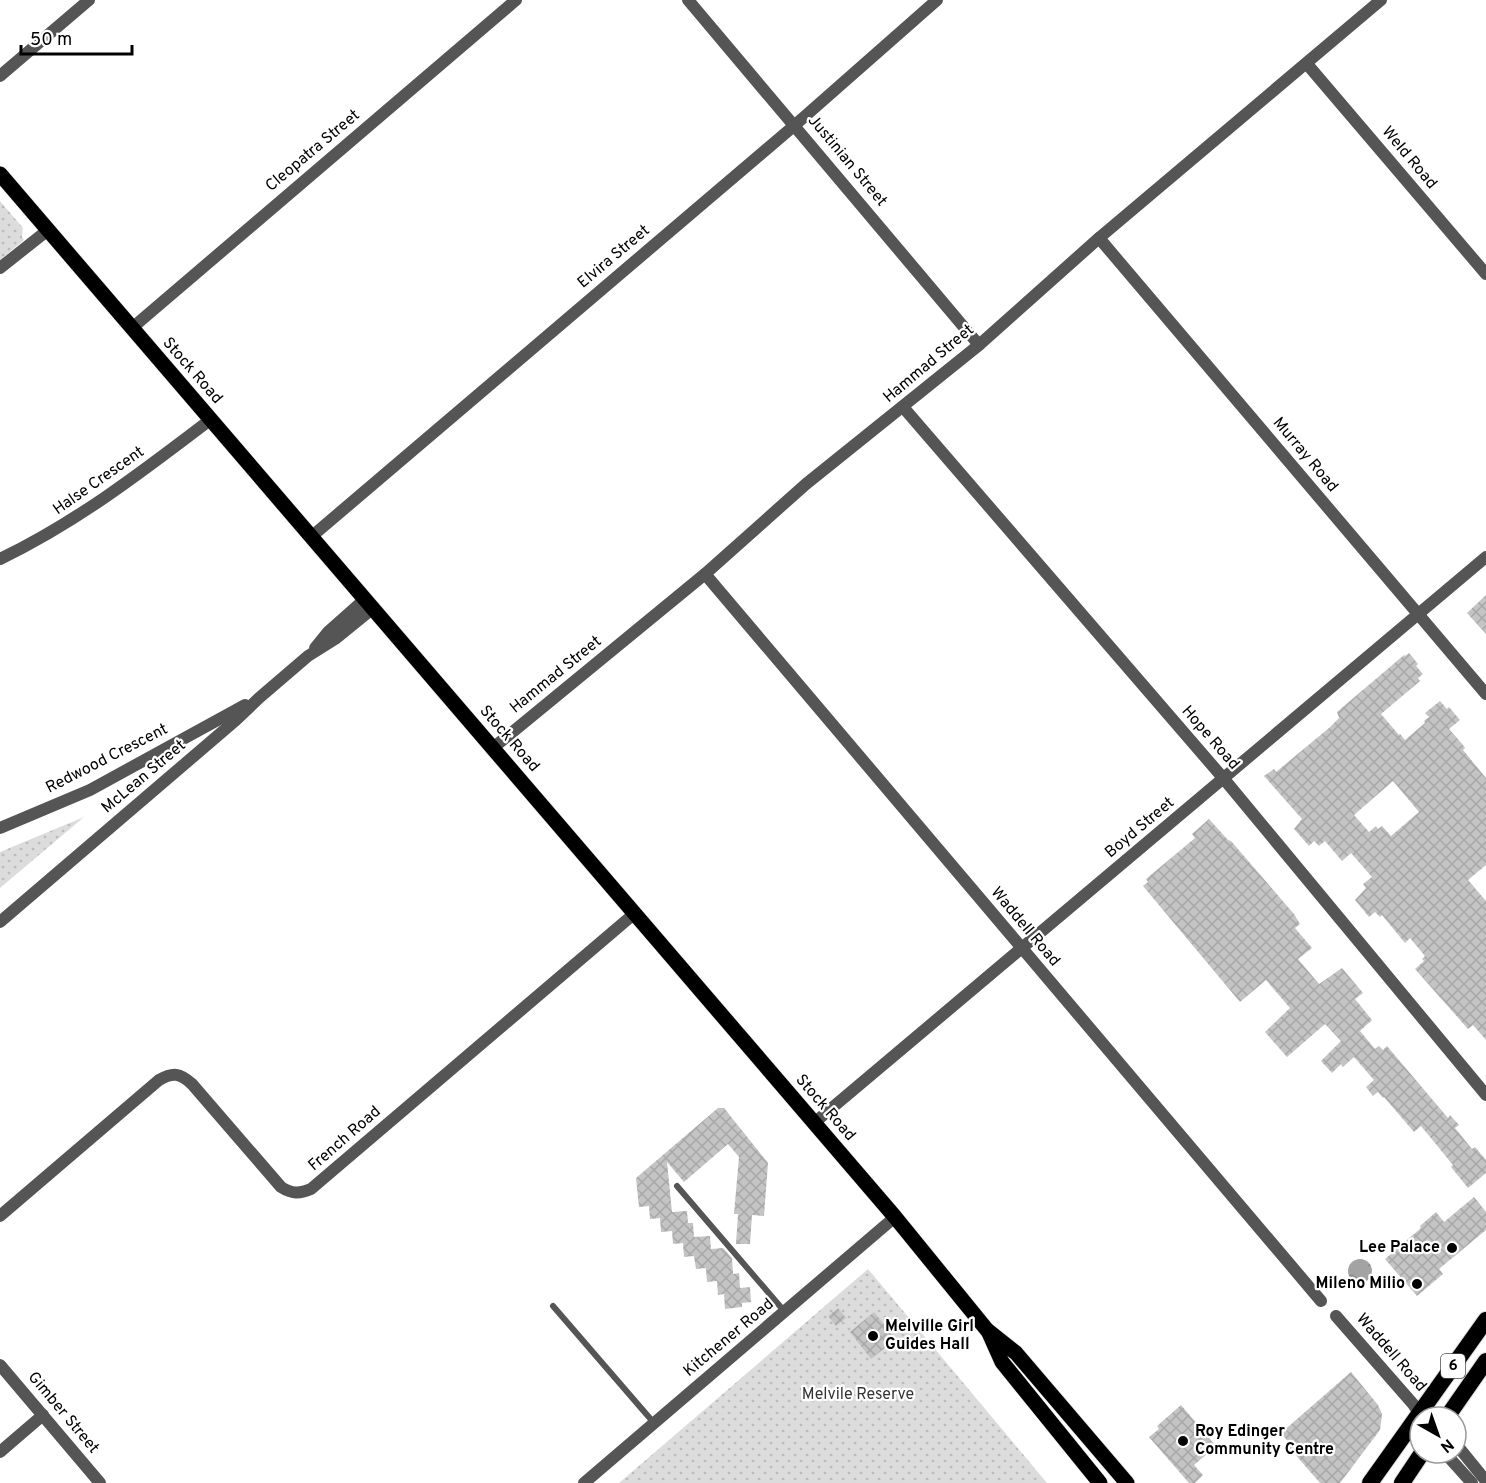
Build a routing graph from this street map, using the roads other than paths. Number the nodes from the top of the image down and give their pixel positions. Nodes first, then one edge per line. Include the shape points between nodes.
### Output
1 (89, 0) edge
2 (516, 0) edge
3 (688, 0) edge
4 (937, 0) edge
5 (1381, 0) edge
6 (1307, 64) junction
7 (0, 76) edge
8 (795, 125) junction
9 (0, 174) edge
10 (48, 230) junction
11 (1099, 238) junction
12 (0, 268) edge
13 (1486, 274) edge
14 (132, 328) junction
15 (979, 345) junction
16 (903, 407) junction
17 (210, 420) junction
18 (311, 537) junction
19 (1486, 557) edge
20 (0, 559) edge
21 (705, 574) junction
22 (368, 604) junction
23 (1418, 614) junction
24 (1486, 694) edge
25 (259, 698) junction
26 (493, 748) junction
27 (1224, 778) junction
28 (0, 828) edge
29 (634, 913) junction
30 (0, 922) edge
31 (1022, 950) junction
32 (1486, 1095) edge
33 (814, 1123) junction
34 (677, 1186) dead end
35 (0, 1216) edge
36 (895, 1217) junction
37 (1321, 1301) dead end
38 (553, 1306) dead end
39 (785, 1312) junction
40 (1336, 1316) dead end
41 (1486, 1320) edge
42 (987, 1330) junction
43 (1486, 1360) edge
44 (0, 1365) edge
45 (1414, 1405) edge
46 (1430, 1405) edge
47 (1455, 1405) edge
48 (43, 1416) junction
49 (654, 1424) junction
50 (1408, 1434) edge
51 (0, 1452) edge
52 (1468, 1458) edge
53 (1414, 1465) edge
54 (1456, 1465) edge
55 (1116, 1470) junction
56 (1486, 1480) edge
57 (100, 1483) edge
58 (584, 1483) edge
59 (1100, 1483) edge
60 (1126, 1483) edge
61 (1370, 1483) edge
62 (1402, 1483) edge
63 (1472, 1483) edge

1 - 7 street
2 - 14 street, Cleopatra Street
3 - 8 street, Justinian Street
4 - 8 street, Elvira Street
5 - 6 street, Hammad Street
6 - 11 street, Hammad Street
6 - 13 street, Weld Road
8 - 15 street, Justinian Street
8 - 18 street, Elvira Street
9 - 10 main road, Stock Road
10 - 12 street
10 - 14 main road, Stock Road
11 - 15 street, Hammad Street
11 - 23 street, Murray Road
14 - 17 main road, Stock Road
15 - 16 street, Hammad Street
16 - 21 street, Hammad Street via 806,484
16 - 27 street, Hope Road
17 - 18 main road, Stock Road
17 - 20 street, Halse Crescent via 61,527
18 - 22 main road, Stock Road
19 - 23 street, Boyd Street
21 - 26 street, Hammad Street
21 - 31 street, Waddell Road
22 - 25 street, McLean Street via 336,639 308,656
22 - 26 main road, Stock Road
23 - 24 street, Murray Road
23 - 27 street, Boyd Street
25 - 28 street, Redwood Crescent via 90,790
25 - 30 street, McLean Street
26 - 29 main road, Stock Road
27 - 31 street, Boyd Street
27 - 32 street, Hope Road
29 - 33 main road, Stock Road
29 - 35 street, French Road via 311,1189 290,1193 281,1187 192,1084 172,1073
31 - 33 street, Boyd Street
31 - 37 street, Waddell Road
33 - 36 main road, Stock Road
34 - 39 lane
36 - 39 street, Kitchener Road
36 - 42 main road, Stock Road
38 - 49 lane
39 - 49 street, Kitchener Road
40 - 45 street, Waddell Road
41 - 46 highway, 6
42 - 55 main road, Stock Road via 1016,1353
42 - 59 main road, Stock Road via 1002,1362
43 - 47 highway, 6
44 - 48 street, Gimber Street
48 - 51 street
48 - 57 street, Gimber Street
49 - 58 street, Kitchener Road
50 - 61 highway, 6
52 - 56 street
53 - 62 highway
54 - 63 street
55 - 59 lane
55 - 60 main road, Stock Road

